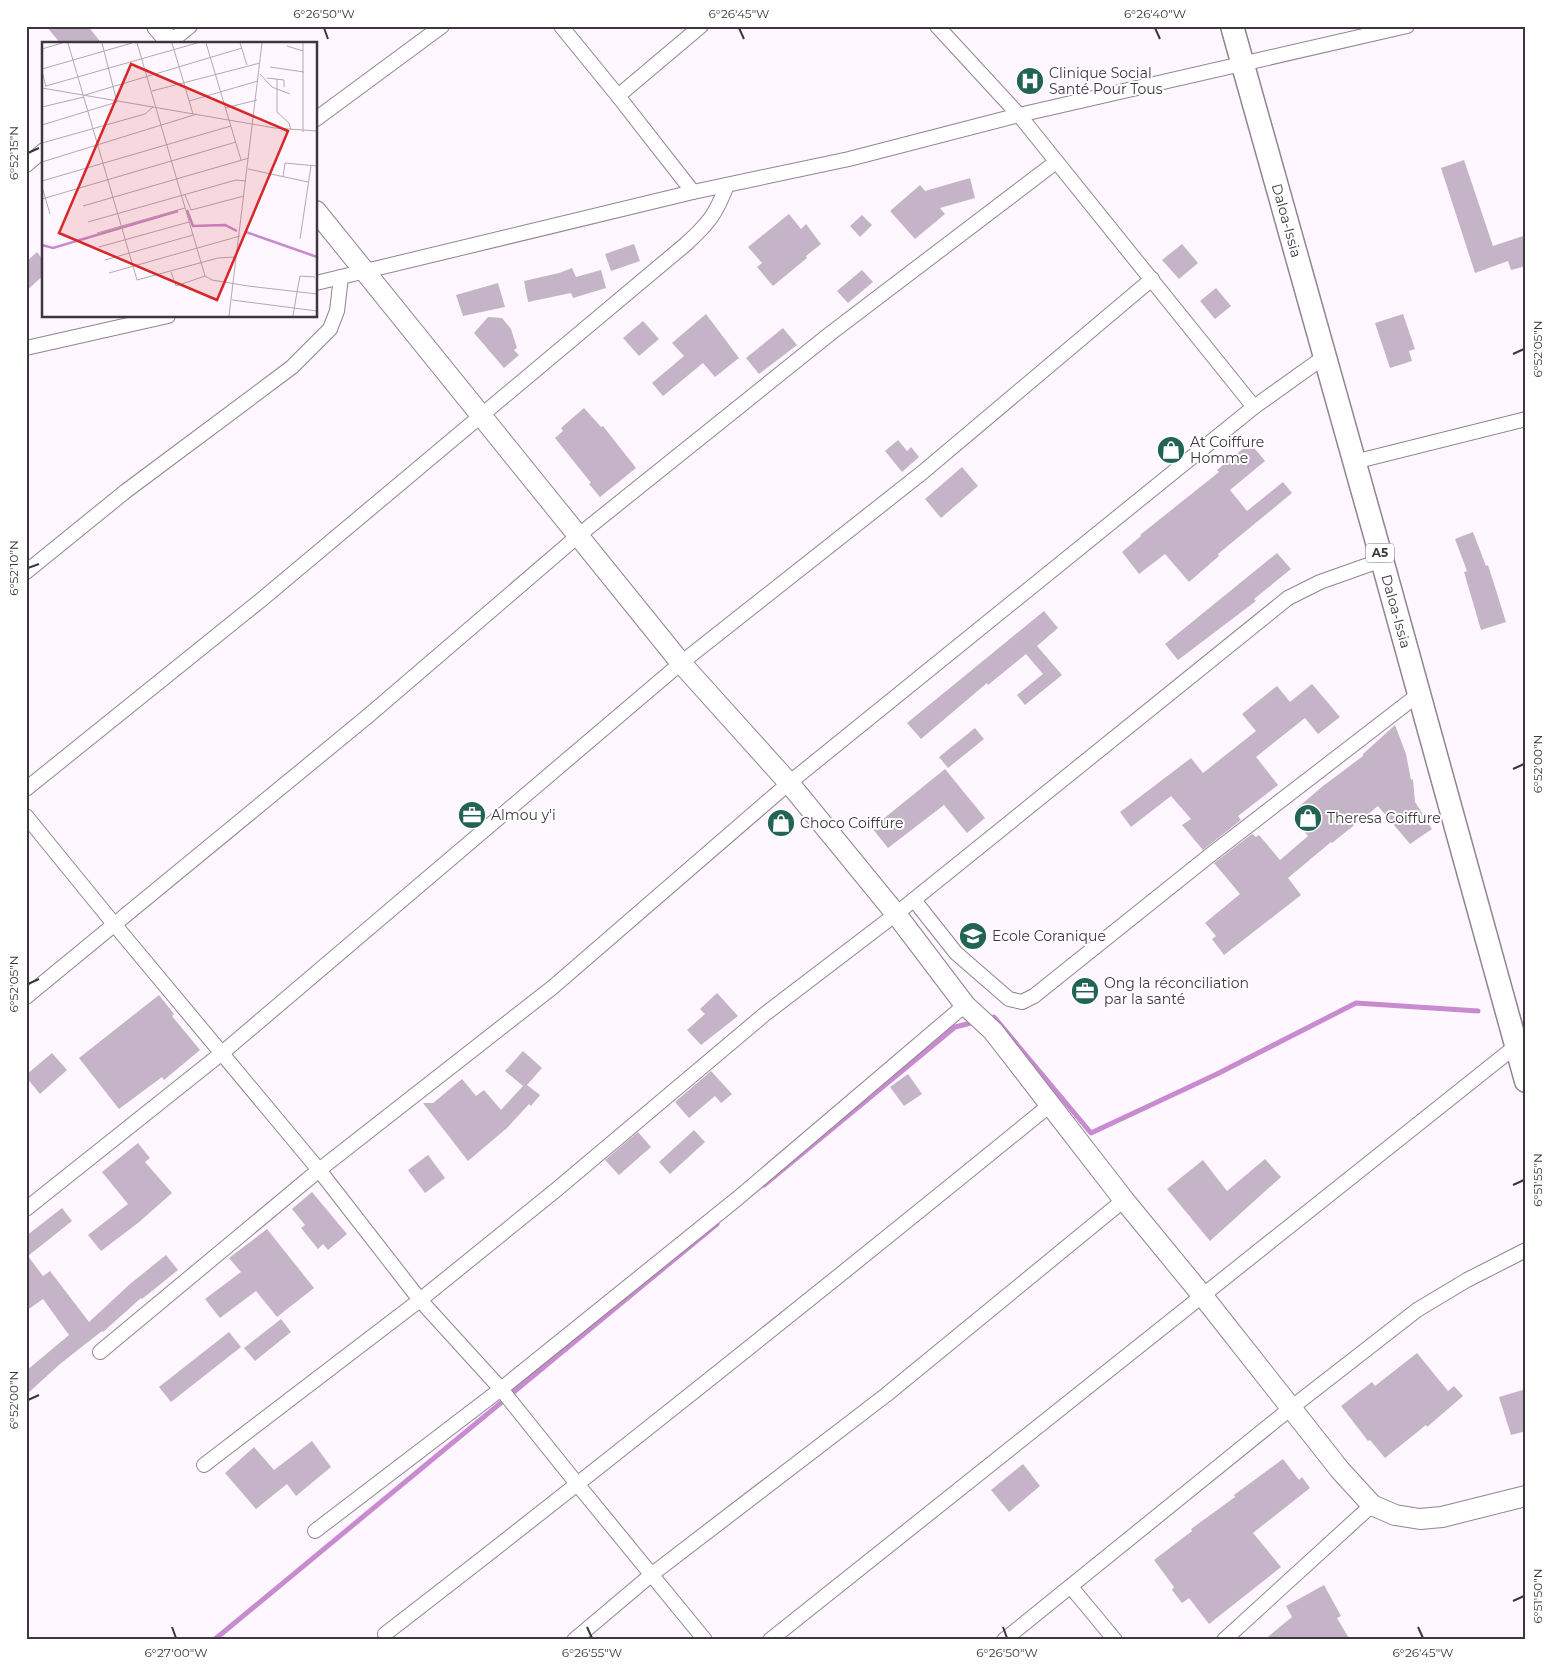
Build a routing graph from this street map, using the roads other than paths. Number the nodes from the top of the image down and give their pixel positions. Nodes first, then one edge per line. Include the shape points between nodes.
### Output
1 (157, 26) edge
2 (190, 26) edge
3 (442, 26) edge
4 (560, 26) edge
5 (700, 26) edge
6 (1232, 26) edge
7 (1407, 26) edge
8 (942, 28) edge
9 (169, 42) edge
10 (171, 42) edge
11 (1243, 63) junction
12 (618, 96) junction
13 (1019, 115) junction
14 (318, 118) edge
15 (42, 152) edge
16 (1056, 162) junction
17 (26, 164) edge
18 (727, 185) junction
19 (694, 192) junction
20 (318, 213) edge
21 (365, 271) junction
22 (341, 277) junction
23 (1152, 279) junction
24 (318, 283) edge
25 (159, 318) edge
26 (26, 348) edge
27 (1324, 357) junction
28 (1254, 407) junction
29 (481, 416) junction
30 (1526, 419) edge
31 (1354, 462) junction
32 (579, 535) junction
33 (1382, 560) junction
34 (26, 572) edge
35 (681, 663) junction
36 (1419, 694) junction
37 (789, 783) junction
38 (26, 788) edge
39 (26, 816) edge
40 (914, 900) junction
41 (896, 914) junction
42 (114, 924) junction
43 (26, 997) edge
44 (969, 1009) junction
45 (1516, 1046) junction
46 (222, 1053) junction
47 (1526, 1081) edge
48 (1050, 1105) junction
49 (319, 1170) junction
50 (1124, 1200) junction
51 (26, 1209) edge
52 (1526, 1250) edge
53 (1202, 1295) junction
54 (420, 1300) junction
55 (100, 1352) dead end
56 (501, 1389) junction
57 (1292, 1408) junction
58 (204, 1465) dead end
59 (578, 1485) junction
60 (1526, 1496) edge
61 (1372, 1504) junction
62 (315, 1531) dead end
63 (651, 1575) junction
64 (1071, 1587) junction
65 (385, 1634) dead end
66 (574, 1640) edge
67 (705, 1640) edge
68 (770, 1640) edge
69 (1004, 1640) edge
70 (1115, 1640) edge
71 (1224, 1640) edge

1 - 9 street
2 - 10 street
3 - 14 street
4 - 12 street
5 - 12 street
6 - 11 main road, Daloa-Issia / A5
7 - 11 street
8 - 13 street
11 - 13 street
11 - 27 main road, Daloa-Issia / A5
12 - 19 street
13 - 16 street
13 - 18 street via 849,159
15 - 17 street
16 - 23 street
16 - 32 street via 831,333
18 - 19 street
18 - 29 street via 717,210 704,227
19 - 21 street
20 - 21 street
21 - 22 street
21 - 29 street
22 - 24 street
22 - 34 street via 337,311 330,330 292,367 126,491
23 - 28 street
23 - 35 street via 923,472
25 - 26 street
27 - 28 street
27 - 31 main road, Daloa-Issia / A5
28 - 37 street
29 - 32 street
29 - 38 street via 261,600
30 - 31 street
31 - 33 main road, Daloa-Issia / A5
32 - 35 street
32 - 42 street via 368,716
33 - 36 main road, Daloa-Issia / A5
33 - 40 street via 1320,582 1288,598
35 - 37 street
35 - 46 street
36 - 40 street via 1034,996 1022,1002 1010,999 956,954
36 - 45 main road, Daloa-Issia / A5
37 - 41 street
37 - 49 street via 553,987
39 - 42 street
40 - 41 street
41 - 44 street
41 - 54 street via 765,1014
42 - 43 street
42 - 46 street
44 - 48 street via 991,1029
44 - 56 street
45 - 47 main road, Daloa-Issia / A5
45 - 53 street
46 - 49 street
46 - 51 street
48 - 50 street
48 - 59 street
49 - 54 street
49 - 55 street
50 - 53 street
50 - 63 street via 886,1395
52 - 57 street via 1417,1310
53 - 57 street
53 - 68 street
54 - 56 street
54 - 58 street
56 - 59 street
56 - 62 street
57 - 61 street via 1340,1470
57 - 64 street
59 - 63 street
59 - 65 street
60 - 61 street via 1442,1517 1420,1519 1395,1515
61 - 71 street
63 - 66 street
63 - 67 street
64 - 69 street
64 - 70 street

